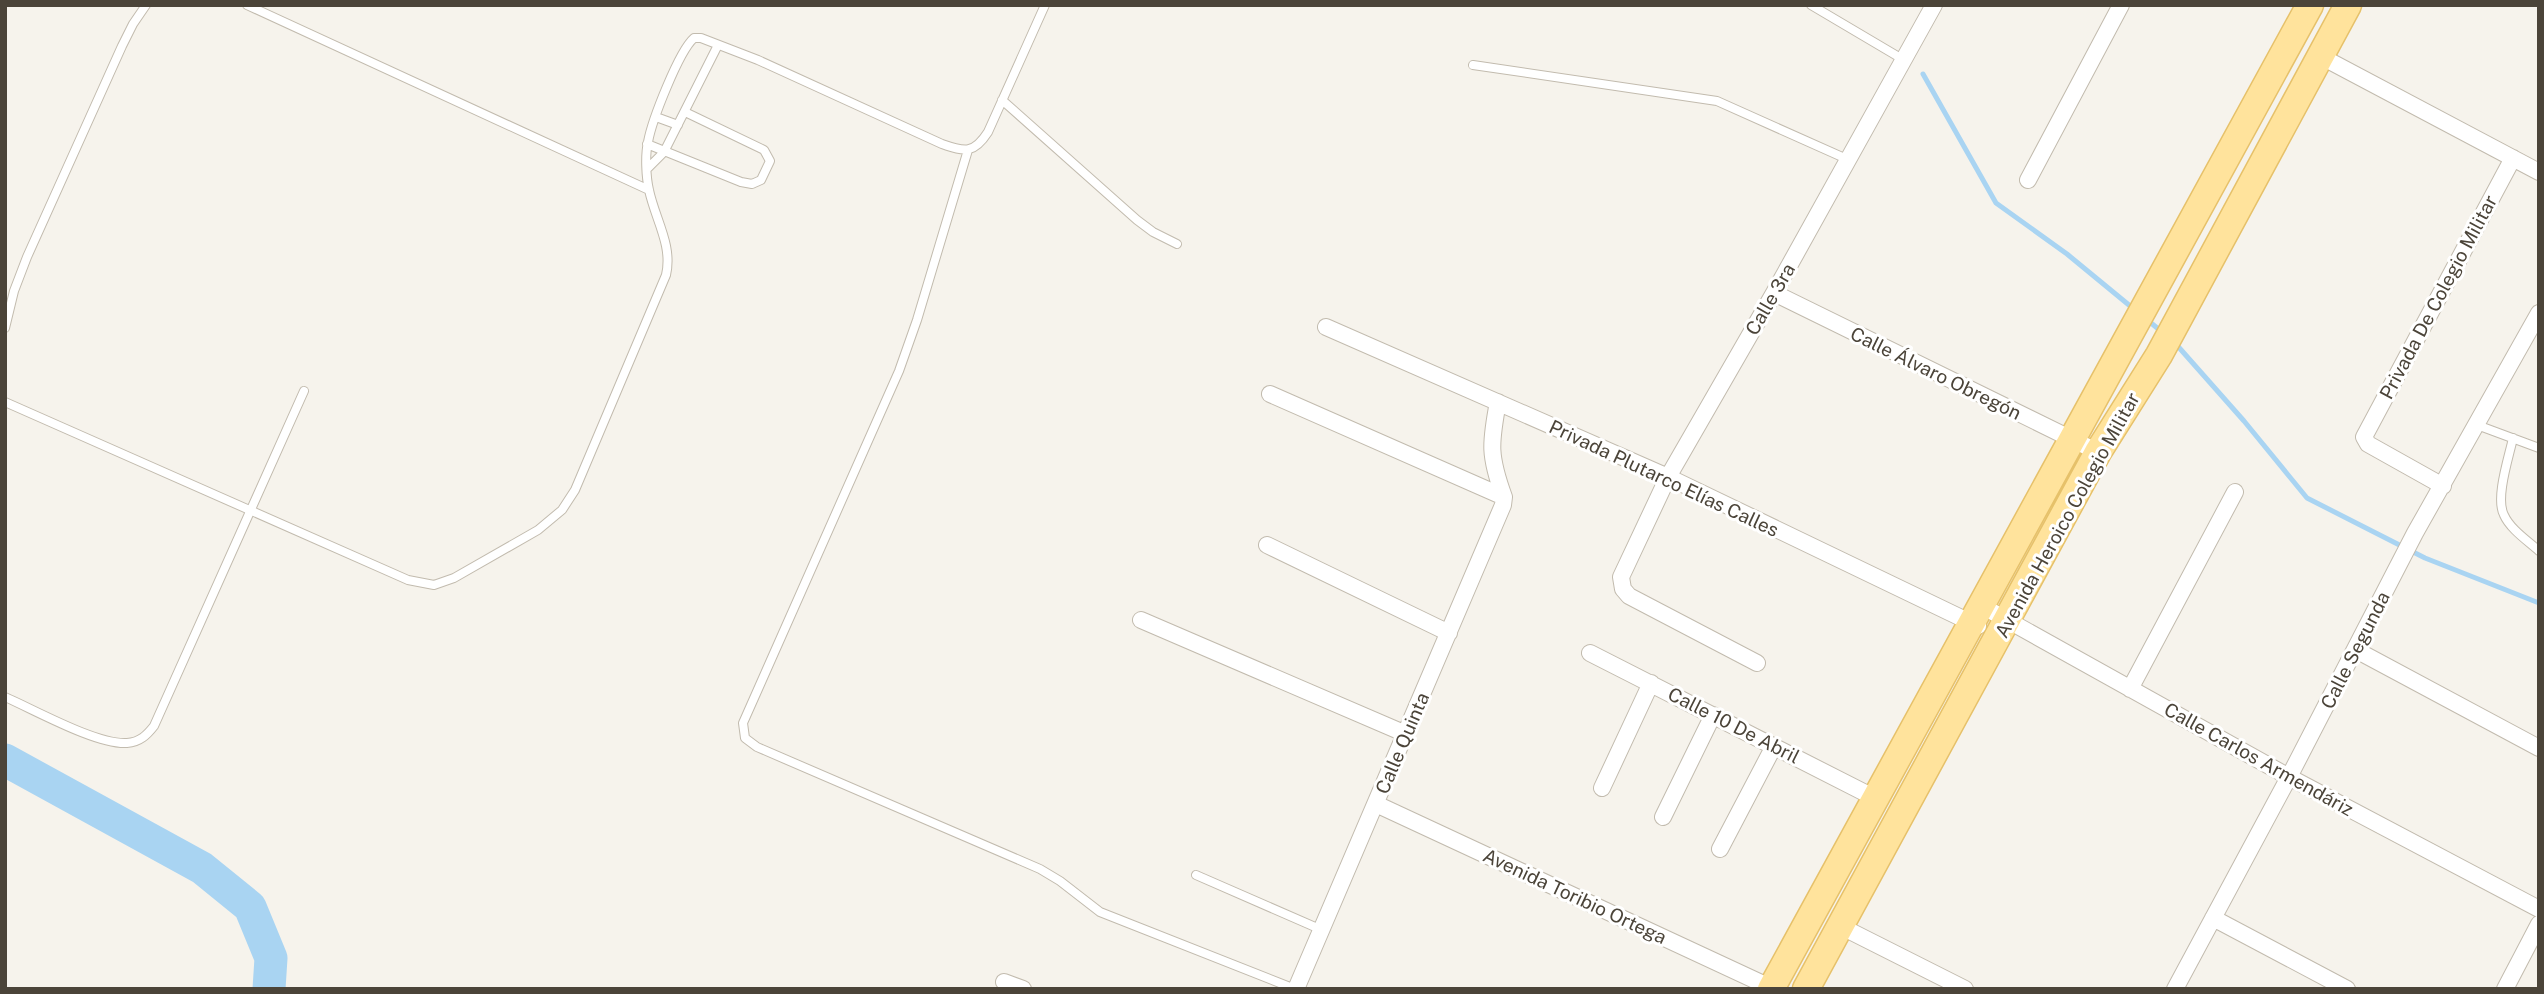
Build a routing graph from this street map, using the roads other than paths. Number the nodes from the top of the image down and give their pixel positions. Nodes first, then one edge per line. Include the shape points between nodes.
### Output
1 (146, 5) edge
2 (247, 5) edge
3 (1045, 5) edge
4 (1811, 5) edge
5 (1934, 5) edge
6 (2121, 5) edge
7 (2310, 5) edge
8 (2348, 5) edge
9 (718, 45) junction
10 (2320, 56) junction
11 (1904, 60) junction
12 (1473, 65) dead end
13 (1002, 100) junction
14 (685, 112) junction
15 (656, 117) junction
16 (678, 125) junction
17 (648, 144) junction
18 (968, 150) junction
19 (664, 152) junction
20 (2513, 158) junction
21 (1849, 160) junction
22 (648, 168) junction
23 (2539, 172) edge
24 (2028, 180) dead end
25 (649, 190) junction
26 (2195, 215) junction
27 (2224, 234) junction
28 (1177, 244) dead end
29 (1774, 293) junction
30 (2539, 313) edge
31 (1326, 327) dead end
32 (5, 328) edge
33 (2533, 338) edge
34 (304, 391) dead end
35 (1270, 394) dead end
36 (5, 402) edge
37 (1498, 402) junction
38 (2477, 425) junction
39 (2512, 438) junction
40 (2073, 440) junction
41 (2539, 448) edge
42 (2098, 452) junction
43 (1668, 477) junction
44 (2442, 486) junction
45 (2235, 492) dead end
46 (1504, 497) junction
47 (250, 510) junction
48 (1267, 545) dead end
49 (2539, 551) edge
50 (1977, 615) junction
51 (1141, 620) dead end
52 (2003, 629) junction
53 (1449, 633) junction
54 (2356, 650) junction
55 (1590, 653) dead end
56 (1758, 663) dead end
57 (1651, 683) junction
58 (2130, 688) junction
59 (5, 696) edge
60 (1713, 715) junction
61 (1406, 734) junction
62 (1774, 746) junction
63 (2539, 748) edge
64 (2289, 777) junction
65 (1602, 788) dead end
66 (1877, 799) junction
67 (1376, 804) junction
68 (1663, 817) dead end
69 (1720, 849) dead end
70 (1196, 875) dead end
71 (2539, 909) edge
72 (2213, 918) junction
73 (2539, 924) edge
74 (1840, 926) junction
75 (1322, 930) junction
76 (1004, 982) dead end
77 (1772, 988) edge
78 (1023, 989) edge
79 (1296, 989) edge
80 (1806, 989) edge
81 (1965, 989) edge
82 (2175, 989) edge
83 (2347, 989) edge
84 (2505, 989) edge

1 - 32 lane via 122,46 27,257
2 - 25 lane
3 - 13 lane
4 - 11 lane
5 - 11 street, Calle 3ra
6 - 24 street
7 - 26 main road, Avenida Heroico Colegio Militar
8 - 10 main road, Avenida Heroico Colegio Militar
9 - 14 lane
9 - 15 lane via 694,38 688,43
9 - 18 lane via 942,144
10 - 20 street
10 - 27 main road, Avenida Heroico Colegio Militar
11 - 21 street, Calle 3ra
12 - 21 lane via 1717,101
13 - 18 lane via 983,140
13 - 28 lane via 1137,220
14 - 16 lane
14 - 19 lane via 764,150 770,161 765,173 752,184 741,182
15 - 16 lane
15 - 17 lane
16 - 19 lane
17 - 19 lane
17 - 22 lane
18 - 79 lane via 899,370 743,723 745,738 1040,869 1100,912
19 - 22 lane
20 - 23 street
20 - 44 street, Privada De Colegio Militar via 2364,437 2368,444
21 - 29 street, Calle 3ra
22 - 25 lane
25 - 47 lane via 668,256 666,275 575,489 552,520 454,578 434,585 408,580
26 - 27 main road
26 - 40 main road, Avenida Heroico Colegio Militar
27 - 42 main road, Avenida Heroico Colegio Militar via 2159,355
29 - 40 street, Calle Álvaro Obregón
29 - 43 street, Calle 3ra
30 - 33 street, Calle Segunda
31 - 37 street, Privada Plutarco Elías Calles
33 - 38 street, Calle Segunda
34 - 47 lane
35 - 46 street
36 - 47 lane
37 - 43 street, Privada Plutarco Elías Calles
37 - 46 street via 1491,457
38 - 39 lane
38 - 44 street, Calle Segunda
39 - 41 lane
39 - 49 lane via 2502,512
40 - 42 street, Calle Álvaro Obregón
40 - 50 main road, Avenida Heroico Colegio Militar
42 - 52 main road, Avenida Heroico Colegio Militar
43 - 50 street, Privada Plutarco Elías Calles
43 - 56 street, Calle 3ra via 1621,578 1623,589
44 - 54 street, Calle Segunda
45 - 58 street
46 - 53 street, Calle Quinta
47 - 59 lane via 154,726 141,739 130,743 103,739
48 - 53 street
50 - 52 street, Privada Plutarco Elías Calles
50 - 66 main road, Avenida Heroico Colegio Militar
51 - 61 street
52 - 58 street, Calle Carlos Armendáriz
52 - 74 main road, Avenida Heroico Colegio Militar
53 - 61 street, Calle Quinta
54 - 63 street
54 - 64 street, Calle Segunda
55 - 57 street, Calle 10 De Abril
57 - 60 street, Calle 10 De Abril
57 - 65 street
58 - 64 street, Calle Carlos Armendáriz
60 - 62 street, Calle 10 De Abril
60 - 68 street
61 - 67 street, Calle Quinta
62 - 66 street, Calle 10 De Abril
62 - 69 street
64 - 71 street, Calle Carlos Armendáriz
64 - 72 street, Calle Segunda
66 - 77 main road, Avenida Heroico Colegio Militar
67 - 75 street, Calle Quinta
67 - 77 street, Avenida Toribio Ortega
70 - 75 lane
72 - 82 street, Calle Segunda
72 - 83 street
73 - 84 street
74 - 80 main road, Avenida Heroico Colegio Militar
74 - 81 street
75 - 79 street, Calle Quinta
76 - 78 street

